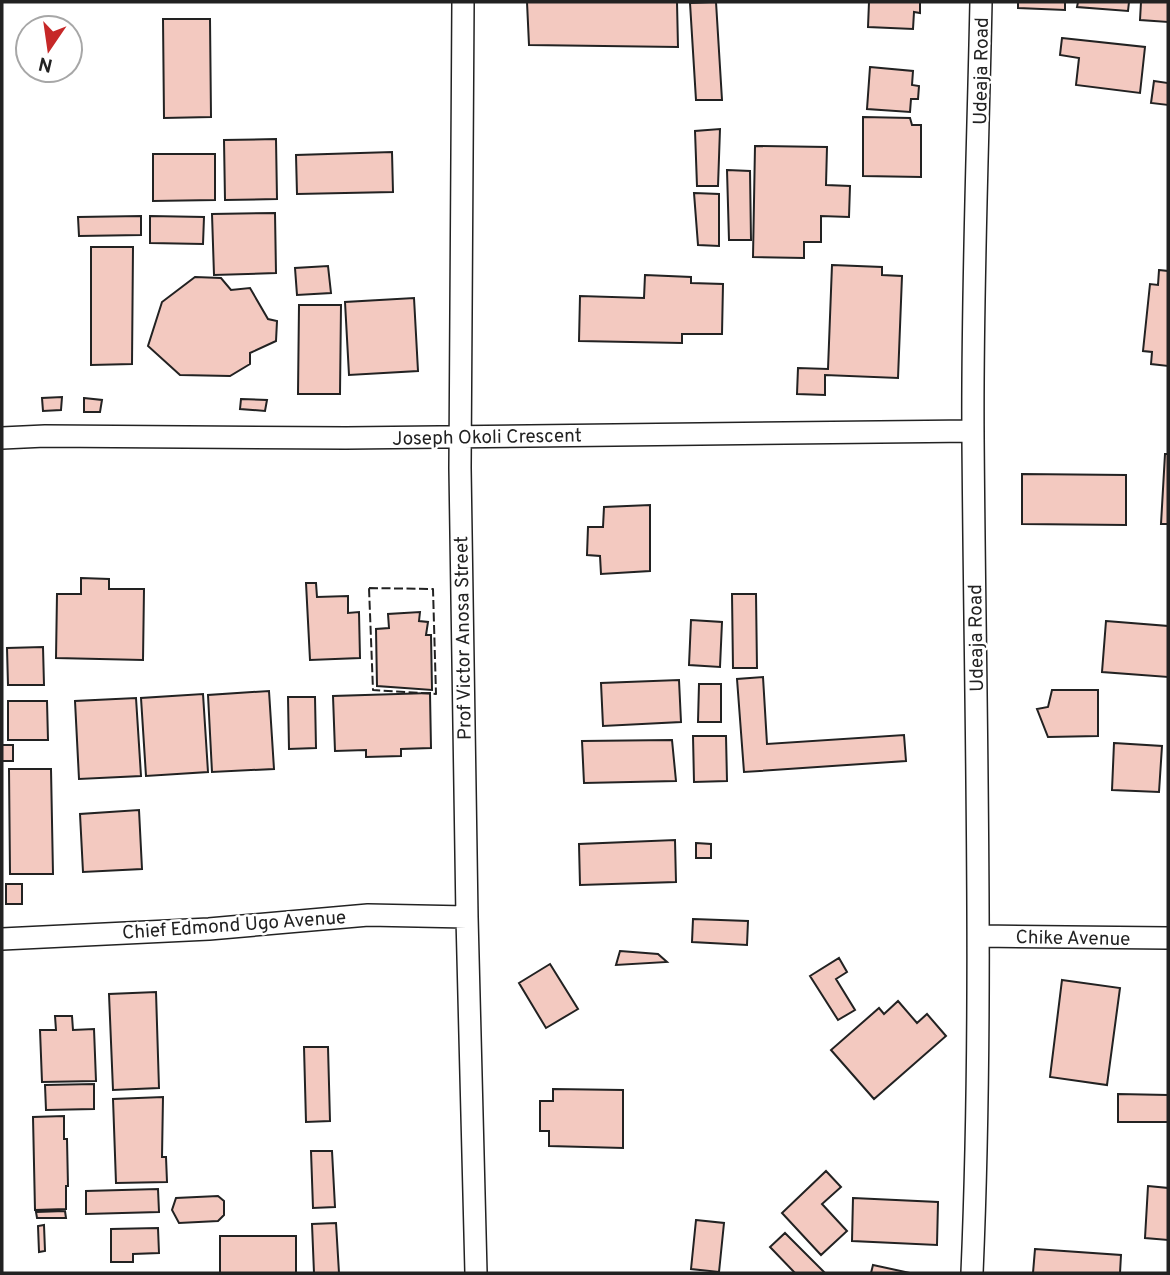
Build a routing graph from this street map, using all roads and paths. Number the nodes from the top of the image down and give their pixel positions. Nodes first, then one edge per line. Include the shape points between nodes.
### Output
1 (463, 2) edge
2 (981, 2) edge
3 (973, 431) junction
4 (459, 437) junction
5 (2, 438) edge
6 (467, 917) junction
7 (979, 936) junction
8 (2, 939) edge
9 (1168, 939) edge
10 (476, 1273) edge
11 (972, 1273) edge

1 - 4 street, Prof Victor Anosa Street
2 - 3 street, Udeaja Road
3 - 4 street, Joseph Okoli Crescent
3 - 7 street, Udeaja Road
4 - 5 street, Joseph Okoli Crescent
4 - 6 street, Prof Victor Anosa Street
6 - 8 street, Chief Edmond Ugo Avenue via 368,915 209,929
6 - 10 street, Prof Victor Anosa Street
7 - 9 street, Chike Avenue
7 - 11 street, Udeaja Road

